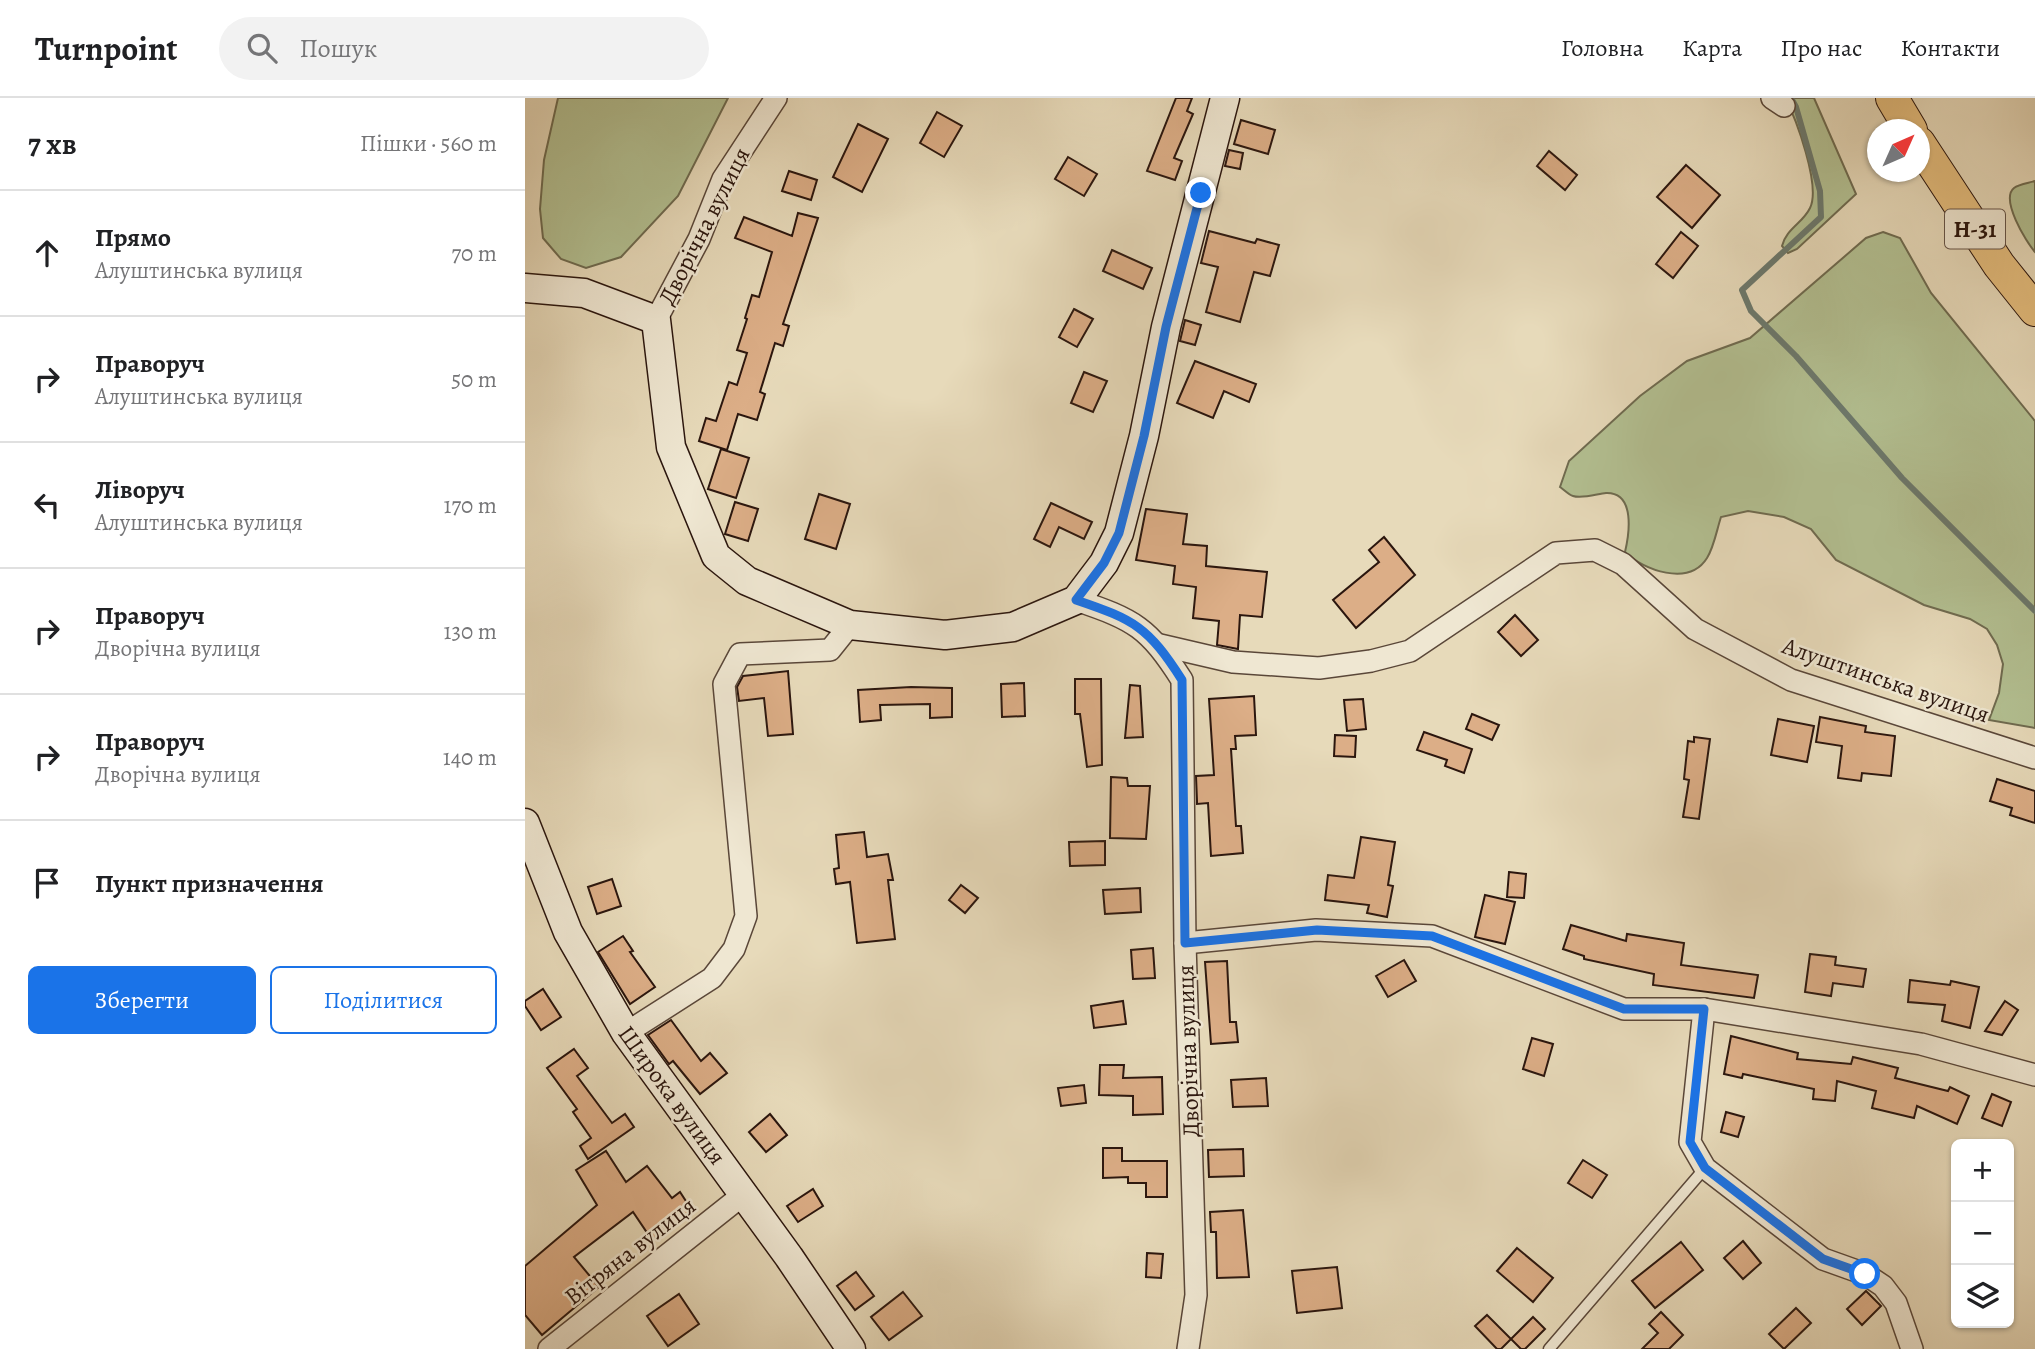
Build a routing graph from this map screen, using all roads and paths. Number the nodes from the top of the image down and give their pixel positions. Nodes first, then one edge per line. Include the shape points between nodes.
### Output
1 (776, 98) edge
2 (1225, 98) edge
3 (1892, 98) edge
4 (1904, 119) edge
5 (1930, 159) edge
6 (525, 288) edge
7 (2035, 310) edge
8 (656, 320) junction
9 (1076, 600) junction
10 (851, 625) junction
11 (1160, 645) junction
12 (2035, 758) edge
13 (525, 823) edge
14 (1185, 943) junction
15 (1704, 1009) junction
16 (626, 1033) junction
17 (2035, 1074) edge
18 (1705, 1168) junction
19 (744, 1194) junction
20 (549, 1349) edge
21 (851, 1349) edge
22 (1188, 1349) edge
23 (1549, 1349) edge
24 (1912, 1349) edge

1 - 8 street, Дворічна вулиця via 723,179 699,239
2 - 9 street, Дворічна вулиця via 1119,533 1104,563
3 - 4 main road
5 - 7 main road, Н-31
6 - 8 street, Дворічна вулиця via 585,293
8 - 10 street, Дворічна вулиця via 671,447 716,556 747,581
9 - 10 street, Дворічна вулиця via 1013,628 945,635
9 - 11 street, Дворічна вулиця via 1125,617
10 - 16 street via 830,650 740,654 725,684 746,916 734,949 712,978
11 - 12 street, Алуштинська вулиця via 1233,662 1319,668 1371,661 1410,651 1556,553 1595,550 1623,564 1695,629 1791,680
11 - 14 street, Дворічна вулиця via 1182,680
13 - 16 street, Широка вулиця via 568,932
14 - 15 street via 1317,930 1432,936 1624,1009
14 - 22 street, Дворічна вулиця via 1196,1295
15 - 17 street via 1921,1044
15 - 18 street via 1690,1142
16 - 19 street, Широка вулиця
18 - 23 lane
18 - 24 street via 1823,1259 1865,1274 1883,1286 1896,1303
19 - 20 street, Вітряна вулиця
19 - 21 street, Широка вулиця

